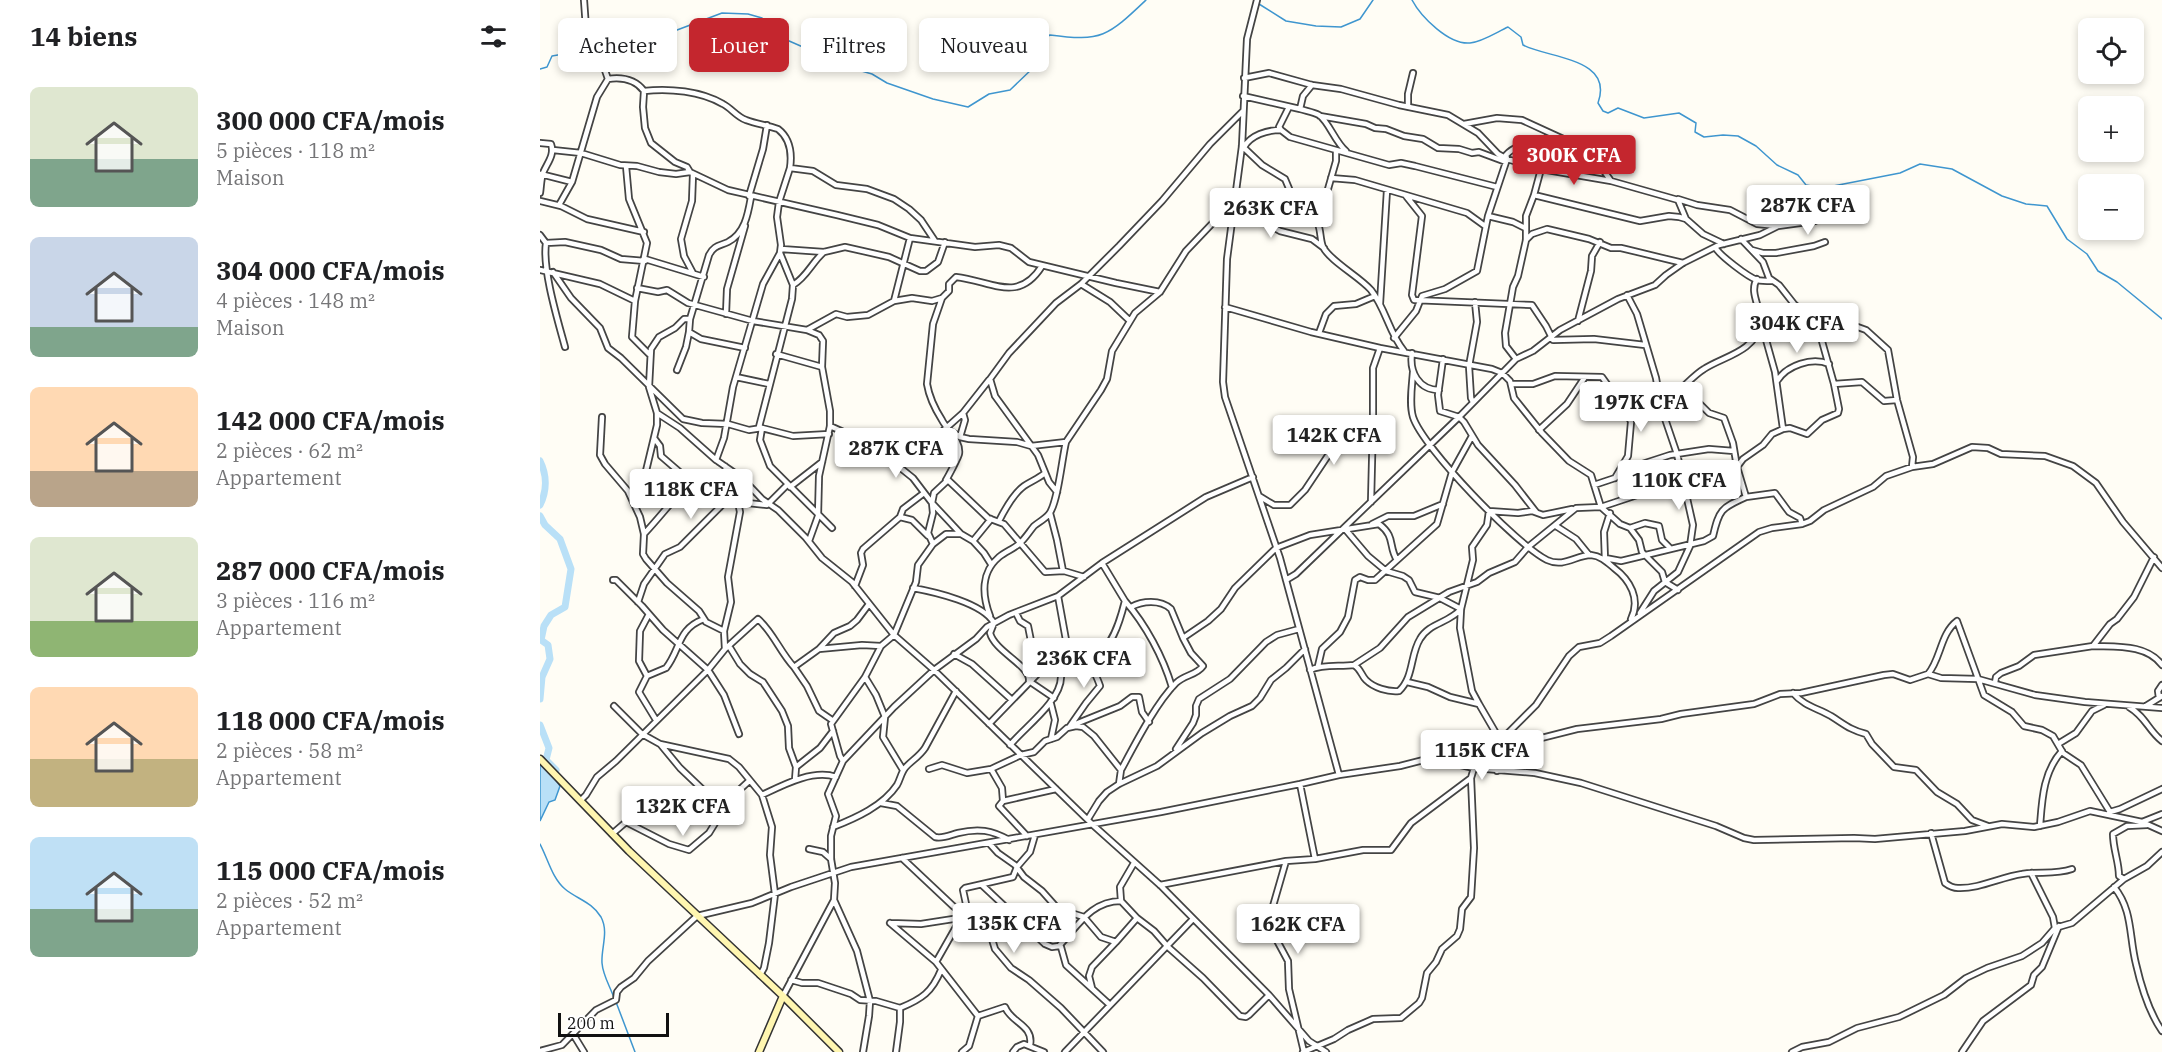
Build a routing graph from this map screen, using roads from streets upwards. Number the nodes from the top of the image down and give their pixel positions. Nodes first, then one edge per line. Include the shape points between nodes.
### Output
1 (584, 0) edge
2 (1257, 0) edge
3 (1413, 73) dead end
4 (1244, 78) junction
5 (608, 79) junction
6 (1312, 85) junction
7 (644, 91) junction
8 (1243, 96) junction
9 (1288, 107) junction
10 (1408, 107) junction
11 (1300, 109) junction
12 (1243, 111) junction
13 (1320, 116) junction
14 (1464, 124) junction
15 (767, 125) junction
16 (1281, 130) junction
17 (1554, 135) junction
18 (540, 143) edge
19 (1243, 146) junction
20 (553, 150) junction
21 (1336, 150) junction
22 (581, 153) junction
23 (1348, 153) junction
24 (1506, 160) junction
25 (626, 166) junction
26 (790, 168) junction
27 (1541, 168) junction
28 (691, 173) junction
29 (541, 174) edge
30 (1331, 178) junction
31 (1611, 181) junction
32 (572, 182) junction
33 (1497, 187) junction
34 (1387, 190) junction
35 (540, 193) edge
36 (1534, 195) junction
37 (750, 196) junction
38 (1406, 196) junction
39 (1677, 199) junction
40 (540, 201) edge
41 (779, 202) junction
42 (1234, 204) junction
43 (559, 205) junction
44 (1488, 216) junction
45 (1686, 219) junction
46 (1815, 220) dead end
47 (1318, 224) junction
48 (745, 226) junction
49 (1485, 226) junction
50 (1778, 226) junction
51 (1526, 228) junction
52 (644, 232) junction
53 (540, 235) edge
54 (910, 238) junction
55 (1741, 239) junction
56 (1526, 240) junction
57 (935, 241) junction
58 (945, 242) junction
59 (1600, 242) junction
60 (1825, 242) dead end
61 (546, 243) junction
62 (1724, 244) junction
63 (1324, 248) junction
64 (1715, 248) junction
65 (1752, 250) junction
66 (781, 251) junction
67 (824, 252) junction
68 (645, 260) junction
69 (1683, 263) junction
70 (904, 264) junction
71 (1042, 266) junction
72 (540, 270) edge
73 (550, 271) junction
74 (693, 273) junction
75 (704, 276) junction
76 (1088, 276) junction
77 (1756, 279) junction
78 (1775, 282) junction
79 (1080, 284) junction
80 (793, 285) junction
81 (637, 288) junction
82 (1160, 292) junction
83 (1628, 295) junction
84 (1375, 296) junction
85 (942, 298) junction
86 (1420, 300) junction
87 (635, 301) junction
88 (894, 301) junction
89 (1474, 302) junction
90 (695, 304) junction
91 (1380, 304) junction
92 (1510, 304) junction
93 (1225, 307) junction
94 (726, 314) junction
95 (690, 319) junction
96 (753, 321) junction
97 (1130, 321) junction
98 (1578, 321) junction
99 (1761, 322) junction
100 (784, 326) junction
101 (1818, 327) junction
102 (807, 330) junction
103 (689, 332) junction
104 (1319, 333) junction
105 (1551, 336) junction
106 (1394, 338) junction
107 (1645, 345) junction
108 (565, 347) dead end
109 (745, 348) junction
110 (1380, 348) junction
111 (1404, 351) junction
112 (1412, 353) junction
113 (649, 354) junction
114 (776, 354) junction
115 (1443, 359) junction
116 (1516, 359) junction
117 (1829, 364) junction
118 (1469, 366) junction
119 (822, 367) junction
120 (677, 369) dead end
121 (1413, 372) junction
122 (1502, 374) junction
123 (736, 377) junction
124 (1585, 377) junction
125 (990, 379) junction
126 (1776, 381) junction
127 (769, 384) junction
128 (1511, 384) junction
129 (1834, 384) junction
130 (650, 387) junction
131 (1439, 390) junction
132 (1676, 393) junction
133 (1614, 394) junction
134 (1659, 394) junction
135 (1897, 400) junction
136 (1473, 402) junction
137 (657, 413) junction
138 (963, 413) junction
139 (602, 417) dead end
140 (1459, 417) junction
141 (1373, 421) junction
142 (728, 424) junction
143 (830, 426) junction
144 (760, 427) junction
145 (948, 429) junction
146 (1539, 429) junction
147 (1783, 429) junction
148 (829, 434) junction
149 (1472, 436) junction
150 (960, 437) junction
151 (654, 438) junction
152 (1066, 442) junction
153 (1430, 444) junction
154 (1031, 446) junction
155 (1734, 451) junction
156 (1677, 454) junction
157 (716, 460) junction
158 (822, 462) junction
159 (897, 464) junction
160 (724, 466) junction
161 (1912, 466) junction
162 (1633, 467) junction
163 (1737, 467) junction
164 (1452, 472) junction
165 (1045, 473) junction
166 (1253, 477) junction
167 (1615, 478) junction
168 (946, 480) junction
169 (687, 485) junction
170 (788, 486) junction
171 (1594, 486) junction
172 (1056, 492) junction
173 (734, 493) junction
174 (924, 493) junction
175 (1259, 496) junction
176 (1746, 497) junction
177 (632, 498) junction
178 (738, 502) junction
179 (1371, 502) junction
180 (768, 503) junction
181 (932, 503) junction
182 (1443, 504) junction
183 (720, 507) junction
184 (1601, 507) junction
185 (1575, 508) junction
186 (1490, 510) junction
187 (1536, 512) junction
188 (1050, 513) junction
189 (1610, 513) junction
190 (818, 516) junction
191 (900, 517) junction
192 (991, 519) junction
193 (999, 521) junction
194 (1372, 524) junction
195 (1802, 524) junction
196 (1556, 526) junction
197 (832, 528) dead end
198 (1630, 528) junction
199 (1343, 530) junction
200 (644, 534) junction
201 (961, 534) junction
202 (928, 536) junction
203 (809, 541) junction
204 (973, 541) junction
205 (1021, 543) junction
206 (933, 544) junction
207 (1690, 546) junction
208 (1528, 547) junction
209 (1276, 548) junction
210 (1671, 549) junction
211 (1589, 555) junction
212 (1645, 556) junction
213 (2154, 557) junction
214 (1605, 559) junction
215 (1397, 560) junction
216 (1102, 563) junction
217 (991, 564) junction
218 (2162, 568) edge
219 (655, 569) junction
220 (1386, 571) junction
221 (1063, 572) junction
222 (1084, 577) junction
223 (613, 580) dead end
224 (1286, 580) junction
225 (1665, 582) junction
226 (855, 586) junction
227 (1468, 586) junction
228 (913, 588) junction
229 (1678, 590) junction
230 (1058, 596) junction
231 (1440, 598) junction
232 (1125, 601) junction
233 (638, 602) junction
234 (869, 604) junction
235 (1131, 608) junction
236 (1461, 609) junction
237 (1016, 613) junction
238 (649, 614) junction
239 (1639, 615) junction
240 (990, 616) junction
241 (704, 619) junction
242 (1631, 621) junction
243 (994, 623) junction
244 (1299, 629) junction
245 (724, 631) junction
246 (894, 635) junction
247 (1183, 638) junction
248 (678, 644) junction
249 (2093, 645) junction
250 (881, 646) junction
251 (727, 647) junction
252 (1066, 647) junction
253 (819, 649) junction
254 (1305, 649) junction
255 (954, 654) junction
256 (1091, 655) junction
257 (1051, 660) junction
258 (1354, 665) junction
259 (2162, 665) edge
260 (1318, 666) junction
261 (794, 667) junction
262 (1060, 668) junction
263 (708, 670) junction
264 (934, 670) junction
265 (1310, 670) junction
266 (1928, 674) junction
267 (646, 676) junction
268 (865, 677) junction
269 (1978, 679) junction
270 (1029, 681) junction
271 (1407, 682) junction
272 (1995, 683) junction
273 (2162, 685) edge
274 (1172, 687) junction
275 (956, 691) junction
276 (1793, 693) junction
277 (2160, 697) edge
278 (1054, 698) junction
279 (1012, 700) junction
280 (1051, 704) junction
281 (1479, 704) junction
282 (2106, 704) junction
283 (614, 706) dead end
284 (2128, 706) junction
285 (2146, 706) junction
286 (2162, 708) edge
287 (885, 717) junction
288 (656, 720) junction
289 (832, 720) junction
290 (1149, 722) junction
291 (989, 724) junction
292 (1070, 726) junction
293 (833, 730) junction
294 (642, 734) junction
295 (739, 734) dead end
296 (1051, 739) junction
297 (2162, 741) edge
298 (660, 744) junction
299 (1499, 744) junction
300 (2058, 744) junction
301 (1010, 745) junction
302 (2062, 751) junction
303 (1175, 752) junction
304 (1020, 755) junction
305 (540, 759) edge
306 (1433, 759) junction
307 (843, 760) junction
308 (796, 767) junction
309 (1474, 768) junction
310 (929, 769) dead end
311 (903, 770) junction
312 (991, 770) junction
313 (1121, 770) junction
314 (1497, 771) junction
315 (1339, 775) junction
316 (836, 777) junction
317 (1471, 778) junction
318 (795, 780) junction
319 (749, 781) junction
320 (1119, 784) junction
321 (1300, 784) junction
322 (1056, 789) junction
323 (2162, 789) edge
324 (762, 795) junction
325 (581, 800) junction
326 (1003, 801) junction
327 (879, 803) junction
328 (721, 807) junction
329 (2109, 813) junction
330 (2162, 814) edge
331 (1088, 819) junction
332 (2144, 823) junction
333 (1093, 825) junction
334 (1988, 826) junction
335 (2040, 826) junction
336 (833, 827) junction
337 (2162, 831) edge
338 (1931, 833) junction
339 (612, 834) junction
340 (1035, 835) junction
341 (1027, 836) junction
342 (1009, 840) junction
343 (989, 843) junction
344 (809, 849) dead end
345 (2162, 852) edge
346 (902, 858) junction
347 (831, 859) junction
348 (1315, 859) junction
349 (1286, 861) junction
350 (1134, 863) junction
351 (1017, 867) junction
352 (2072, 869) dead end
353 (832, 873) junction
354 (2031, 873) junction
355 (2124, 879) junction
356 (981, 885) junction
357 (1160, 885) junction
358 (2114, 887) junction
359 (775, 894) junction
360 (834, 900) junction
361 (1121, 901) junction
362 (697, 916) junction
363 (963, 916) junction
364 (1084, 917) junction
365 (1137, 918) junction
366 (1193, 919) junction
367 (2057, 927) junction
368 (1026, 928) junction
369 (1116, 942) junction
370 (1059, 946) junction
371 (1168, 947) junction
372 (936, 962) junction
373 (941, 970) junction
374 (760, 975) junction
375 (791, 980) junction
376 (1092, 988) junction
377 (1269, 995) junction
378 (783, 996) junction
379 (870, 1000) junction
380 (1110, 1005) junction
381 (900, 1008) junction
382 (978, 1016) junction
383 (1299, 1029) junction
384 (1084, 1031) junction
385 (2162, 1031) edge
386 (573, 1034) junction
387 (562, 1045) junction
388 (1030, 1045) junction
389 (1316, 1046) junction
390 (540, 1051) edge
391 (838, 1051) edge
392 (555, 1052) edge
393 (584, 1052) edge
394 (759, 1052) edge
395 (863, 1052) edge
396 (896, 1052) edge
397 (962, 1052) edge
398 (1013, 1052) edge
399 (1044, 1052) edge
400 (1065, 1052) edge
401 (1103, 1052) edge
402 (1304, 1052) edge
403 (1326, 1052) edge
404 (1792, 1052) edge
405 (1962, 1052) edge

1 - 5 street via 586,28
2 - 4 street via 1247,39
3 - 10 street
4 - 6 street via 1269,73
4 - 8 street
5 - 7 street via 626,78
5 - 22 street via 597,97
6 - 10 street
6 - 11 street via 1303,96
7 - 15 street via 707,97 730,108 743,120
7 - 28 street via 645,128 651,144
8 - 9 street
8 - 12 street
9 - 11 street
9 - 16 street via 1280,122
10 - 14 street via 1448,115
11 - 13 street
12 - 19 street
12 - 76 street
13 - 23 street
13 - 24 street via 1390,130 1423,139 1438,148 1459,148
14 - 17 street via 1508,118
14 - 24 street
15 - 26 street via 783,133 790,147
15 - 37 street
16 - 19 street via 1261,134
16 - 21 street via 1290,137
17 - 24 street via 1514,147
17 - 31 street via 1585,150
18 - 20 street via 551,144
19 - 42 street
19 - 47 street via 1262,165 1285,179 1294,199
20 - 22 street
20 - 29 street
21 - 23 street
21 - 30 street
22 - 25 street
22 - 32 street
23 - 33 street
24 - 27 street
24 - 33 street
25 - 28 street
25 - 52 street via 629,199
26 - 41 street
26 - 57 street via 813,171 836,186 867,189 894,200 921,220
27 - 31 street
27 - 36 street
28 - 37 street
28 - 74 street via 692,201 681,239
29 - 32 street
29 - 35 street
30 - 34 street via 1355,180
30 - 47 street
31 - 39 street
32 - 43 street
33 - 44 street
34 - 38 street
34 - 91 street
36 - 45 street via 1640,221 1669,216
36 - 51 street
37 - 41 street
37 - 48 street
38 - 49 street via 1467,213
38 - 86 street via 1422,216 1412,295 1414,300
39 - 45 street
39 - 50 street via 1730,210 1757,224
40 - 43 street
41 - 54 street via 878,225
41 - 66 street
42 - 63 street via 1280,231 1312,239
42 - 82 street via 1181,256
42 - 93 street
43 - 52 street via 587,219
44 - 49 street
44 - 51 street
45 - 62 street via 1703,234
46 - 50 street
47 - 63 street
48 - 75 street via 728,242 711,250
48 - 94 street via 728,289
49 - 86 street via 1477,271 1445,289 1425,294
50 - 55 street
51 - 56 street
52 - 68 street
53 - 61 street
54 - 57 street
54 - 70 street
55 - 62 street
55 - 65 street
56 - 59 street via 1547,229
56 - 92 street
57 - 58 street
58 - 70 street via 941,257 932,268 920,271
58 - 71 street via 982,248 999,245
59 - 69 street via 1611,248
59 - 98 street via 1592,256 1592,271
60 - 65 street via 1776,253
61 - 68 street via 565,242 621,259
61 - 73 street via 544,252
62 - 64 street
63 - 84 street
64 - 69 street
64 - 77 street
65 - 78 street
66 - 67 street
66 - 80 street
66 - 96 street via 763,284
67 - 70 street via 844,247 889,256
67 - 80 street
68 - 74 street
68 - 81 street
69 - 83 street via 1655,285
70 - 88 street
71 - 76 street
71 - 85 street via 1033,279 1017,288 956,277
72 - 73 street
73 - 87 street via 600,284
73 - 108 street
73 - 130 street via 600,328 608,348
74 - 75 street
75 - 90 street
76 - 79 street
76 - 82 street
77 - 78 street
77 - 99 street via 1754,288
78 - 101 street
79 - 97 street via 1110,302
79 - 125 street via 1056,303
80 - 100 street
81 - 87 street
81 - 90 street via 667,290
82 - 97 street
83 - 98 street
83 - 107 street
84 - 91 street
84 - 104 street via 1356,304 1334,306 1326,314
85 - 88 street
85 - 145 street via 933,324 927,384
86 - 89 street
86 - 106 street
87 - 113 street via 632,337
88 - 102 street via 868,315 830,316
89 - 92 street
89 - 118 street via 1477,322
90 - 94 street
90 - 95 street
91 - 106 street
92 - 105 street via 1532,304
92 - 116 street via 1505,339
93 - 104 street
93 - 166 street via 1225,397
94 - 96 street
95 - 103 street
95 - 113 street via 684,319 659,337
96 - 100 street
96 - 109 street
97 - 152 street via 1112,351 1107,379
98 - 105 street
99 - 126 street
99 - 132 street via 1750,345 1705,368
100 - 102 street
100 - 114 street
101 - 117 street
101 - 135 street via 1855,326 1884,345 1889,353
102 - 119 street via 824,341
103 - 109 street via 701,339
103 - 120 street
104 - 110 street
105 - 107 street via 1553,340 1594,339
105 - 116 street
106 - 111 street
107 - 134 street
109 - 123 street
110 - 111 street
110 - 141 street via 1374,368
111 - 112 street
112 - 115 street
112 - 121 street
113 - 130 street
114 - 119 street
114 - 127 street
115 - 118 street
115 - 131 street
116 - 122 street
117 - 126 street via 1816,360 1786,369
117 - 129 street
118 - 122 street
118 - 136 street
119 - 143 street
121 - 131 street via 1427,388
121 - 153 street via 1413,417
122 - 128 street
122 - 136 street
123 - 127 street
123 - 142 street
124 - 128 street via 1555,376 1533,384
124 - 133 street via 1602,377
124 - 146 street via 1567,404
125 - 138 street
125 - 154 street via 1000,404
126 - 147 street
127 - 144 street
128 - 146 street via 1514,398
129 - 135 street via 1862,382 1884,400
129 - 147 street via 1838,413 1821,420 1808,434
130 - 137 street
130 - 142 street via 683,419
131 - 140 street via 1440,411
132 - 134 street
132 - 155 street via 1724,418
133 - 134 street via 1640,387
133 - 167 street via 1631,422 1628,456
134 - 156 street
135 - 161 street
136 - 140 street
137 - 151 street
137 - 157 street
138 - 145 street
138 - 150 street
139 - 177 street via 600,455
140 - 149 street
140 - 153 street
141 - 175 street via 1341,429 1305,490 1290,505 1274,505
141 - 179 street
142 - 144 street via 749,430
142 - 157 street
143 - 148 street
143 - 159 street via 872,445
144 - 148 street via 794,436
144 - 170 street via 767,461
145 - 150 street
145 - 159 street via 917,454
145 - 168 street via 959,454
146 - 171 street via 1569,461 1591,475
147 - 163 street via 1772,434
148 - 158 street
149 - 164 street
149 - 187 street
150 - 154 street
151 - 169 street via 661,456 683,475
151 - 177 street via 645,475
152 - 154 street
152 - 172 street
153 - 164 street
153 - 179 street
154 - 165 street
155 - 156 street via 1709,448
155 - 163 street
156 - 162 street
156 - 207 street via 1692,516
157 - 160 street
158 - 170 street
158 - 190 street
159 - 174 street
160 - 173 street
160 - 180 street
161 - 195 street via 1886,476 1873,487
161 - 213 street via 1933,464 1972,447 2066,462 2096,483
162 - 167 street
162 - 184 street via 1638,493
163 - 176 street
164 - 182 street
164 - 186 street
165 - 172 street
165 - 193 street via 1023,487
166 - 175 street
166 - 216 street via 1206,497
167 - 171 street
168 - 181 street via 934,493
168 - 192 street
169 - 183 street
169 - 200 street
170 - 180 street
170 - 190 street
171 - 184 street
172 - 188 street
173 - 178 street
173 - 183 street
174 - 181 street
174 - 191 street via 903,509
175 - 209 street
176 - 195 street via 1775,493
176 - 207 street via 1720,512 1713,536
177 - 200 street
178 - 180 street
178 - 245 street via 740,512 728,577 731,602
179 - 199 street
180 - 203 street
181 - 201 street
181 - 202 street
182 - 194 street via 1414,516 1389,516
182 - 215 street via 1436,526
183 - 219 street via 680,547 665,554
184 - 185 street
184 - 189 street
185 - 187 street via 1550,515
185 - 196 street
186 - 187 street
186 - 208 street
186 - 227 street via 1488,525 1472,547
188 - 205 street
188 - 221 street
189 - 198 street
189 - 214 street via 1604,532
190 - 197 street
190 - 203 street
191 - 202 street via 912,520
191 - 226 street via 863,549 863,565
192 - 193 street
192 - 204 street
193 - 205 street
194 - 199 street
194 - 215 street via 1379,524 1389,534
195 - 229 street via 1759,532
196 - 208 street
196 - 211 street via 1576,539
198 - 210 street via 1645,523 1659,526 1662,540
198 - 212 street
199 - 209 street via 1310,535
199 - 220 street
199 - 224 street
200 - 219 street via 644,554
201 - 204 street
201 - 206 street via 946,534
202 - 206 street
203 - 226 street via 822,558
204 - 217 street
205 - 217 street
205 - 221 street via 1045,572
206 - 228 street via 918,565
207 - 210 street
207 - 225 street via 1678,572
208 - 211 street via 1554,562
208 - 227 street via 1515,562
209 - 224 street
209 - 247 street via 1235,588 1221,609
210 - 212 street
211 - 214 street
212 - 214 street via 1621,561
212 - 225 street via 1662,572
213 - 218 street
213 - 249 street via 2134,597
214 - 242 street via 1623,574 1633,590 1635,607
215 - 220 street
216 - 222 street
216 - 232 street
217 - 240 street via 984,593
219 - 233 street
219 - 241 street
220 - 231 street via 1403,576 1417,593
220 - 260 street via 1375,580 1355,580 1348,617 1340,632 1322,649
221 - 222 street
222 - 230 street
223 - 233 street
224 - 244 street
225 - 229 street
225 - 239 street
226 - 234 street
227 - 231 street
227 - 236 street
228 - 240 street via 947,595
228 - 246 street
229 - 239 street
230 - 237 street
230 - 252 street
231 - 236 street
231 - 258 street via 1408,617 1380,648
232 - 235 street
232 - 256 street via 1110,643
233 - 238 street
234 - 246 street
234 - 253 street via 857,620 834,633
235 - 247 street via 1144,602 1167,605
235 - 274 street via 1154,644
236 - 271 street via 1419,640
236 - 281 street via 1461,636 1472,691
237 - 243 street
237 - 257 street via 1028,626 1031,641
238 - 248 street
238 - 267 street via 640,631 639,661
239 - 242 street
240 - 243 street
241 - 245 street
241 - 248 street via 688,629
242 - 299 street via 1600,644 1580,647 1569,656 1536,705
243 - 255 street
243 - 270 street via 991,636 1027,671
244 - 254 street
244 - 303 street via 1266,642 1230,679 1199,699 1196,715
245 - 251 street
246 - 250 street
246 - 264 street
247 - 274 street via 1203,666
248 - 263 street
248 - 267 street via 666,668
249 - 259 street via 2132,648 2155,657
249 - 272 street via 2034,655 2001,673
250 - 253 street
250 - 268 street
251 - 261 street via 758,619
251 - 263 street
251 - 308 street via 740,664 763,682 782,711
252 - 256 street
252 - 262 street via 1060,654
253 - 261 street
254 - 265 street
254 - 303 street via 1271,680 1251,706
255 - 264 street
255 - 279 street via 972,664
256 - 292 street via 1100,686
257 - 262 street
257 - 270 street
258 - 260 street
258 - 271 street via 1367,681 1382,689 1399,691
260 - 265 street
261 - 289 street via 819,711
262 - 278 street
263 - 288 street
263 - 295 street via 724,695
264 - 275 street
264 - 287 street
265 - 315 street
266 - 269 street
266 - 269 street via 1936,664 1947,630 1957,621
266 - 276 street via 1910,680 1884,675
267 - 288 street via 639,694
268 - 287 street
268 - 289 street
269 - 272 street
269 - 300 street via 1984,695 2012,712 2024,726 2049,733
270 - 278 street
270 - 279 street
271 - 281 street
272 - 282 street via 2035,695
273 - 277 street
274 - 290 street
275 - 291 street
275 - 311 street via 920,756
276 - 299 street via 1754,705 1577,729 1522,743
276 - 334 street via 1805,705 1854,732 1866,734 1894,767 1916,770 1972,820
277 - 285 street
278 - 280 street
279 - 291 street
280 - 296 street via 1055,722
280 - 301 street
281 - 299 street
282 - 284 street
282 - 300 street via 2092,711 2076,733
283 - 294 street
284 - 285 street
284 - 297 street via 2142,715 2152,733
285 - 286 street
287 - 307 street
287 - 311 street via 883,737
288 - 294 street
289 - 293 street
290 - 292 street via 1136,696
290 - 313 street
291 - 301 street
292 - 296 street
292 - 313 street via 1083,727 1094,736
293 - 307 street
293 - 308 street
294 - 298 street
294 - 325 street via 597,777
296 - 304 street via 1034,752
298 - 319 street via 726,758
298 - 328 street
299 - 306 street
299 - 314 street
300 - 302 street
301 - 304 street
302 - 329 street via 2081,765
302 - 335 street via 2049,770
303 - 320 street via 1157,766
304 - 312 street
304 - 322 street
305 - 325 street
306 - 309 street
306 - 315 street
307 - 316 street
308 - 318 street
309 - 314 street
309 - 317 street
310 - 312 street via 942,765 967,773
311 - 327 street via 897,785
312 - 326 street via 1002,788
313 - 320 street
314 - 338 street via 1536,773 1581,783 1754,840 1875,839
315 - 321 street
316 - 318 street via 820,775
316 - 336 street via 828,794 836,816
317 - 348 street via 1411,823 1391,850 1363,850
317 - 389 street via 1472,897 1461,909 1457,936 1442,949 1427,972 1422,998 1401,1018 1373,1019
318 - 324 street
319 - 324 street
319 - 328 street
320 - 331 street via 1107,792
321 - 333 street
321 - 348 street
322 - 326 street
322 - 331 street
323 - 329 street
324 - 359 street via 772,826 770,855
325 - 339 street
326 - 341 street via 999,806
327 - 336 street
327 - 342 street via 897,806 935,837 990,830
328 - 339 street via 709,833 688,850 626,822
329 - 332 street
329 - 335 street via 2090,811
330 - 332 street
331 - 333 street
332 - 337 street
332 - 355 street via 2113,834 2120,876
333 - 340 street
333 - 350 street
334 - 335 street
334 - 338 street
336 - 347 street
338 - 354 street via 1949,886 1960,889
339 - 362 street
340 - 341 street
340 - 351 street via 1030,852
341 - 342 street
342 - 343 street
343 - 346 street
343 - 351 street
344 - 347 street via 823,852
345 - 355 street
346 - 353 street
346 - 363 street
347 - 353 street
348 - 349 street
349 - 357 street
349 - 383 street via 1273,906 1272,925 1288,958 1288,989
350 - 357 street
350 - 361 street via 1120,887
351 - 356 street via 1012,877
351 - 364 street via 1058,909
352 - 354 street
353 - 359 street
353 - 360 street
354 - 367 street
355 - 358 street
356 - 363 street via 963,890
356 - 368 street
357 - 366 street
358 - 367 street via 2072,923
358 - 385 street via 2127,910 2135,964
359 - 362 street
359 - 374 street via 769,943
360 - 375 street
360 - 379 street via 857,951
361 - 364 street via 1102,903
361 - 365 street
362 - 374 street
362 - 386 street via 621,987 616,1000 596,1010
363 - 368 street via 1000,927
363 - 372 street
363 - 372 street via 921,924 890,923
363 - 384 street via 992,936 995,949 1011,968 1052,999
364 - 369 street via 1101,937
364 - 370 street
365 - 369 street
365 - 371 street
366 - 371 street
366 - 377 street
367 - 404 street via 2022,956 1966,978 1920,1008
367 - 405 street via 2031,985 1983,1021
368 - 370 street via 1044,944
369 - 376 street via 1092,967
370 - 376 street via 1064,952 1064,963
371 - 377 street via 1240,1016 1249,1015
371 - 380 street
372 - 373 street
373 - 381 street via 928,994
373 - 382 street
374 - 378 street
375 - 378 street
375 - 379 street via 818,983
376 - 380 street
377 - 383 street
378 - 391 street
378 - 394 street
379 - 381 street
379 - 395 street
380 - 384 street
381 - 396 street
382 - 388 street via 1005,1007 1029,1032
382 - 397 street via 969,1046
383 - 389 street
383 - 402 street
384 - 400 street
384 - 401 street
386 - 387 street
386 - 393 street
387 - 390 street
387 - 392 street
388 - 398 street via 1020,1045
388 - 399 street
389 - 402 street
389 - 403 street

